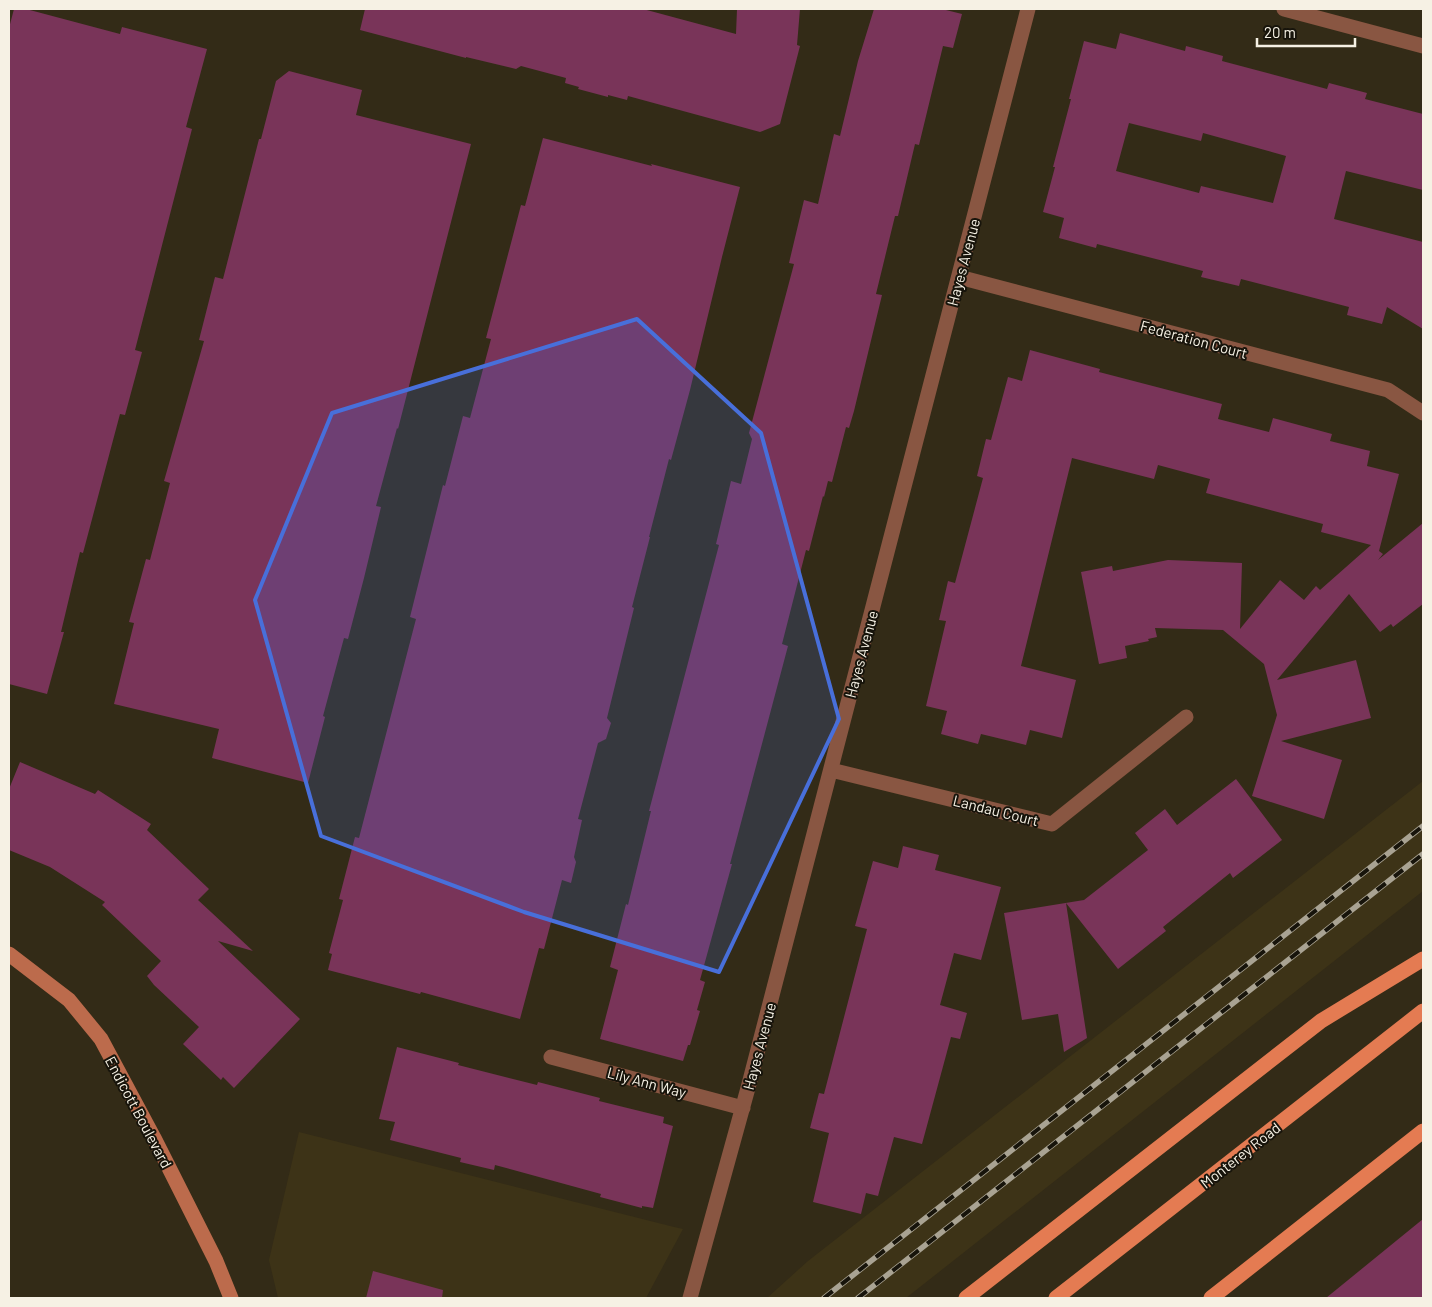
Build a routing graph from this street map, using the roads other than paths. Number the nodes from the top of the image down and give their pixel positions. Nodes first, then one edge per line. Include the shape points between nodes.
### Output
1 (1028, 9) edge
2 (1284, 9) edge
3 (1423, 46) edge
4 (959, 277) junction
5 (1423, 413) edge
6 (1186, 717) dead end
7 (831, 770) junction
8 (9, 954) edge
9 (1423, 960) edge
10 (1423, 1011) edge
11 (551, 1057) dead end
12 (743, 1108) junction
13 (1421, 1136) edge
14 (231, 1298) edge
15 (690, 1298) edge
16 (966, 1298) edge
17 (1056, 1298) edge
18 (1211, 1298) edge

1 - 4 street, Hayes Avenue
2 - 3 street
4 - 5 street, Federation Court via 1388,390
4 - 7 street, Hayes Avenue
6 - 7 street, Landau Court via 1052,824
7 - 12 street, Hayes Avenue
8 - 14 main road, Endicott Boulevard via 69,1000 101,1039 212,1252
9 - 16 main road via 1321,1021
10 - 17 main road, Monterey Road
11 - 12 street, Lily Ann Way
12 - 15 street, Hayes Avenue
13 - 18 main road

